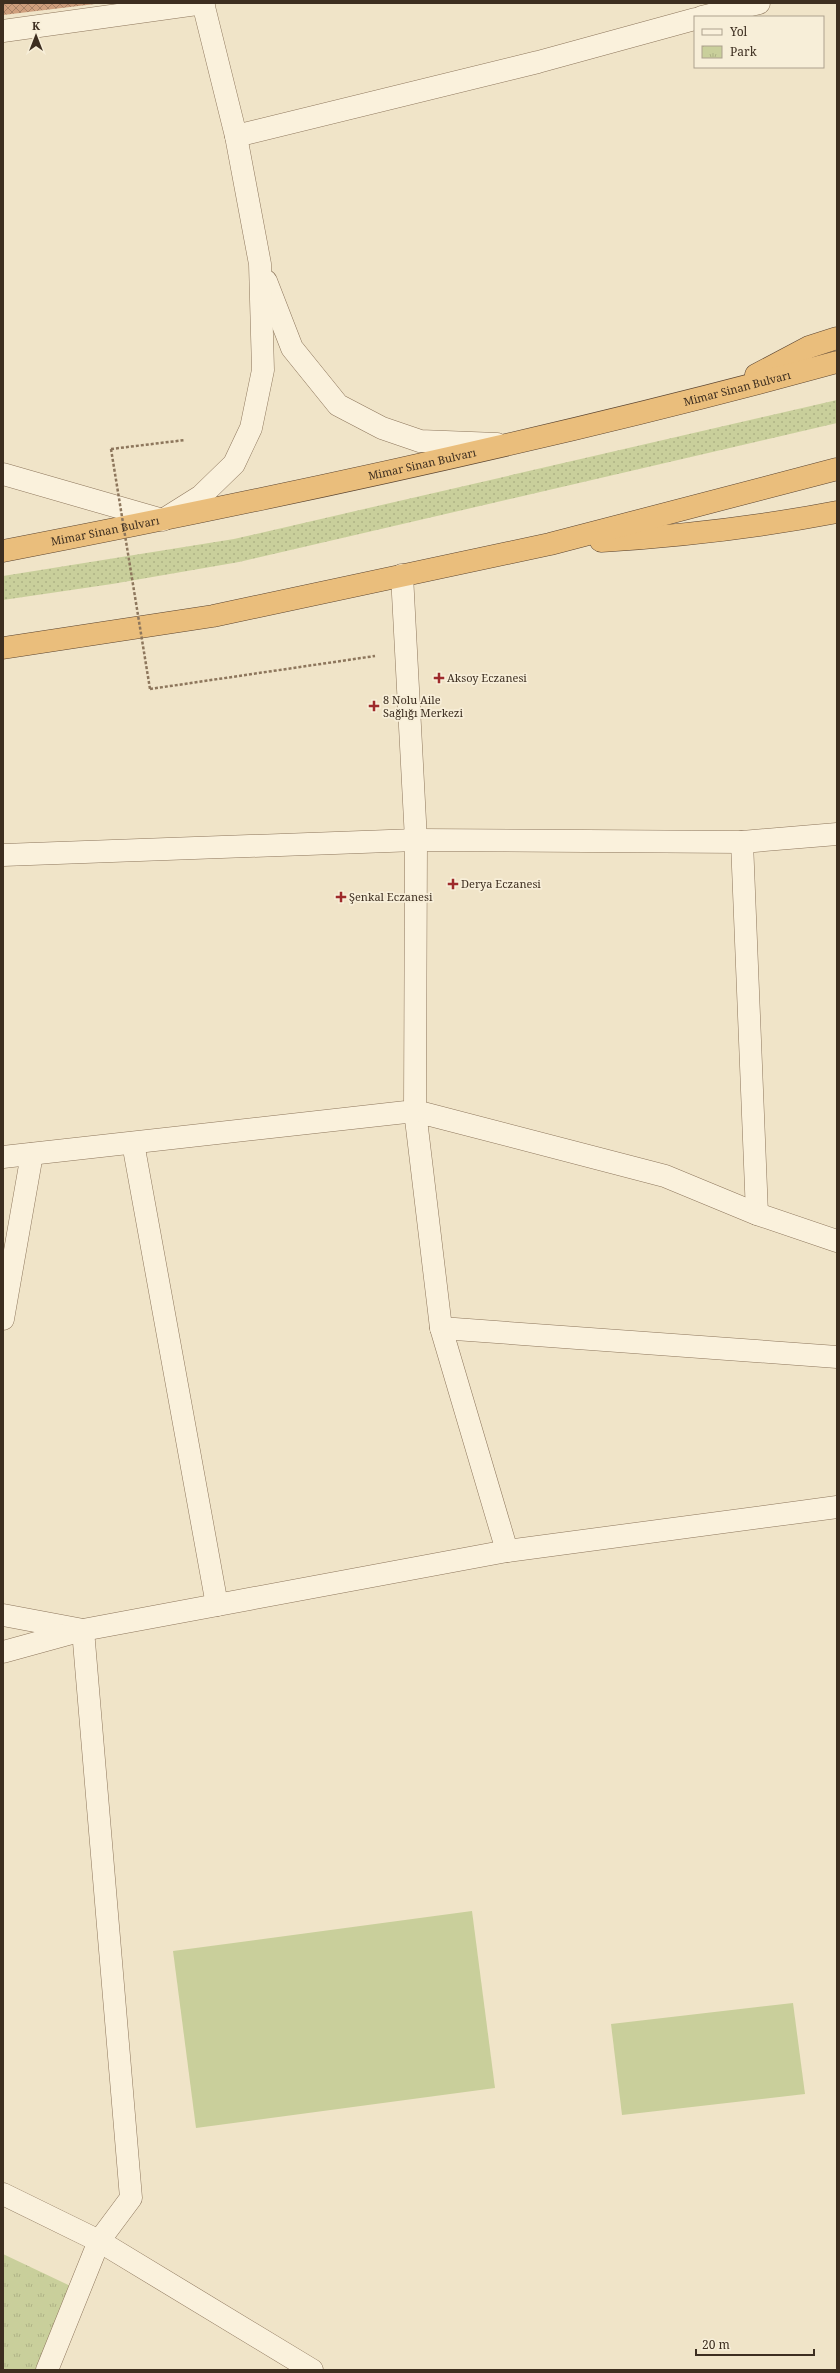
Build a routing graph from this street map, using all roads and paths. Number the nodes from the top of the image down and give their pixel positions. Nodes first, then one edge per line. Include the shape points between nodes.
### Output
1 (204, 3) edge
2 (759, 3) edge
3 (706, 16) edge
4 (694, 19) edge
5 (3, 31) edge
6 (236, 136) junction
7 (260, 264) junction
8 (837, 338) edge
9 (837, 362) edge
10 (720, 394) junction
11 (185, 440) dead end
12 (506, 445) junction
13 (837, 469) edge
14 (3, 474) edge
15 (837, 512) edge
16 (163, 520) junction
17 (550, 544) junction
18 (3, 551) edge
19 (402, 575) junction
20 (3, 648) edge
21 (406, 651) junction
22 (837, 834) edge
23 (416, 840) junction
24 (742, 842) junction
25 (3, 855) edge
26 (415, 1110) junction
27 (133, 1143) junction
28 (32, 1154) junction
29 (3, 1157) edge
30 (757, 1214) junction
31 (837, 1241) edge
32 (3, 1319) edge
33 (441, 1328) junction
34 (837, 1357) edge
35 (837, 1507) edge
36 (507, 1551) junction
37 (217, 1605) junction
38 (3, 1615) edge
39 (83, 1630) junction
40 (3, 1652) edge
41 (3, 2194) edge
42 (99, 2241) junction
43 (47, 2370) edge
44 (312, 2370) edge

1 - 5 street
1 - 6 street
2 - 3 street
4 - 6 street via 538,62
6 - 7 street
7 - 12 street via 292,348 338,405 382,428 420,441
7 - 16 street via 263,370 251,428 234,464 202,496
8 - 10 highway via 809,347
9 - 10 highway, Mimar Sinan Bulvarı
10 - 12 highway, Mimar Sinan Bulvarı
11 - 21 path, bridge via 111,449 150,689
12 - 16 highway, Mimar Sinan Bulvarı
13 - 17 highway
14 - 16 street
15 - 17 highway via 775,524 685,535
16 - 18 highway, Mimar Sinan Bulvarı
17 - 19 highway
19 - 20 highway via 213,616
19 - 21 street
21 - 23 street
22 - 24 street
23 - 24 street
23 - 25 street
23 - 26 street
24 - 30 street
26 - 27 street
26 - 30 street via 665,1176
26 - 33 street
27 - 28 street
27 - 37 street
28 - 29 street
28 - 32 street
30 - 31 street
33 - 34 street
33 - 36 street
35 - 36 street
36 - 37 street
37 - 39 street
38 - 39 street
39 - 40 street
39 - 42 street via 131,2198
41 - 42 street
42 - 43 street
42 - 44 street

